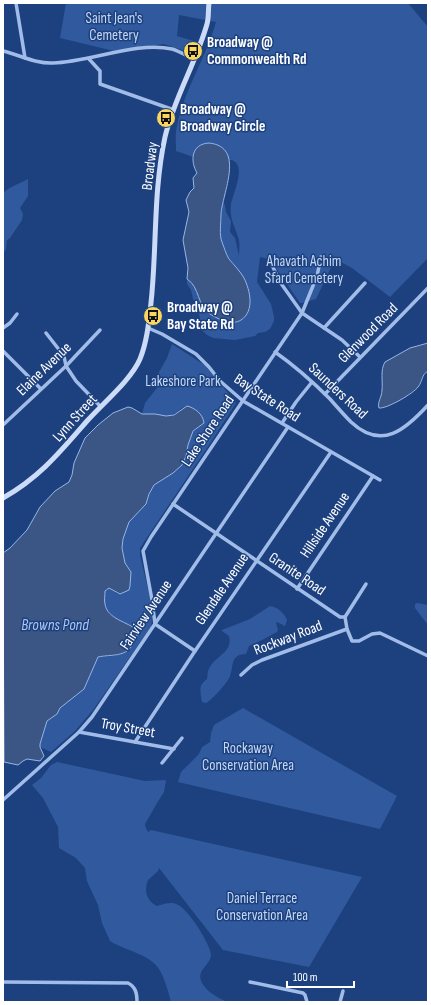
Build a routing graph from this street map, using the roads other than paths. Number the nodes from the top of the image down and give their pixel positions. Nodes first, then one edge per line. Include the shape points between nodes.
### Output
1 (16, 3) edge
2 (209, 3) edge
3 (3, 51) edge
4 (25, 58) junction
5 (89, 59) junction
6 (194, 59) junction
7 (174, 110) junction
8 (321, 257) dead end
9 (270, 263) dead end
10 (365, 283) dead end
11 (428, 288) edge
12 (302, 313) junction
13 (17, 314) dead end
14 (3, 328) edge
15 (148, 328) junction
16 (324, 328) junction
17 (100, 330) dead end
18 (46, 333) dead end
19 (145, 338) joint
20 (3, 351) edge
21 (275, 352) junction
22 (360, 357) junction
23 (66, 366) junction
24 (312, 382) junction
25 (41, 389) junction
26 (325, 394) junction
27 (243, 401) junction
28 (428, 405) edge
29 (100, 406) junction
30 (4, 422) edge
31 (282, 423) junction
32 (288, 427) junction
33 (331, 452) junction
34 (373, 476) junction
35 (380, 480) dead end
36 (3, 498) edge
37 (173, 504) junction
38 (216, 534) junction
39 (256, 560) junction
40 (366, 584) dead end
41 (297, 589) junction
42 (345, 617) junction
43 (155, 624) junction
44 (347, 629) junction
45 (194, 651) junction
46 (428, 656) edge
47 (241, 675) dead end
48 (79, 732) junction
49 (182, 738) dead end
50 (135, 742) junction
51 (174, 749) junction
52 (162, 764) dead end
53 (3, 800) edge
54 (3, 982) edge
55 (250, 982) dead end
56 (343, 991) dead end
57 (137, 1002) edge
58 (307, 1002) edge
59 (340, 1002) edge

1 - 4 street
2 - 6 main road, Broadway via 207,23
3 - 4 street
4 - 5 street via 52,63
5 - 6 street via 156,47 173,50
5 - 7 street via 100,71 100,84
6 - 7 main road, Broadway
7 - 15 main road, Broadway via 165,136 160,169 154,279
8 - 12 street, Lake Shore Road
9 - 12 street
10 - 16 street
11 - 22 street, Glenwood Road
12 - 16 street
12 - 21 street, Lake Shore Road
13 - 14 street
15 - 19 main road, Broadway
15 - 27 street, Bay State Road via 196,354 220,381
16 - 22 street
17 - 23 street, Elaine Avenue
18 - 23 street via 64,356
19 - 29 main road, Lynn Street via 140,359 133,371
20 - 25 street
21 - 24 street, Saunders Road
21 - 27 street, Lake Shore Road
22 - 26 street, Glenwood Road
23 - 25 street, Elaine Avenue
23 - 29 street via 76,381
24 - 26 street, Saunders Road
24 - 31 street
25 - 30 street, Elaine Avenue
26 - 28 street, Saunders Road via 355,425 377,435 398,432
27 - 31 street, Bay State Road
27 - 37 street, Lake Shore Road
29 - 36 main road, Lynn Street via 46,467
31 - 32 street, Bay State Road
32 - 33 street, Bay State Road
32 - 38 street, Fairview Avenue
33 - 34 street, Bay State Road
33 - 39 street, Glendale Avenue
34 - 35 street, Bay State Road
34 - 41 street, Hillside Avenue
37 - 38 street, Granite Road
37 - 43 street, Lake Shore Road via 143,551
38 - 39 street, Granite Road
38 - 43 street, Fairview Avenue
39 - 41 street, Granite Road
39 - 45 street, Glendale Avenue
40 - 42 street
41 - 42 street, Granite Road via 340,617
42 - 44 street
43 - 45 street
43 - 48 street, Fairview Avenue
44 - 46 street via 350,639 355,642 376,633 384,634
44 - 47 street, Rockway Road via 262,660
45 - 50 street, Glendale Avenue
48 - 50 street, Troy Street
48 - 53 street, Fairview Avenue
49 - 51 street
50 - 51 street, Troy Street
51 - 52 street
54 - 57 street via 128,983 136,991
55 - 58 street via 303,993
56 - 59 street

